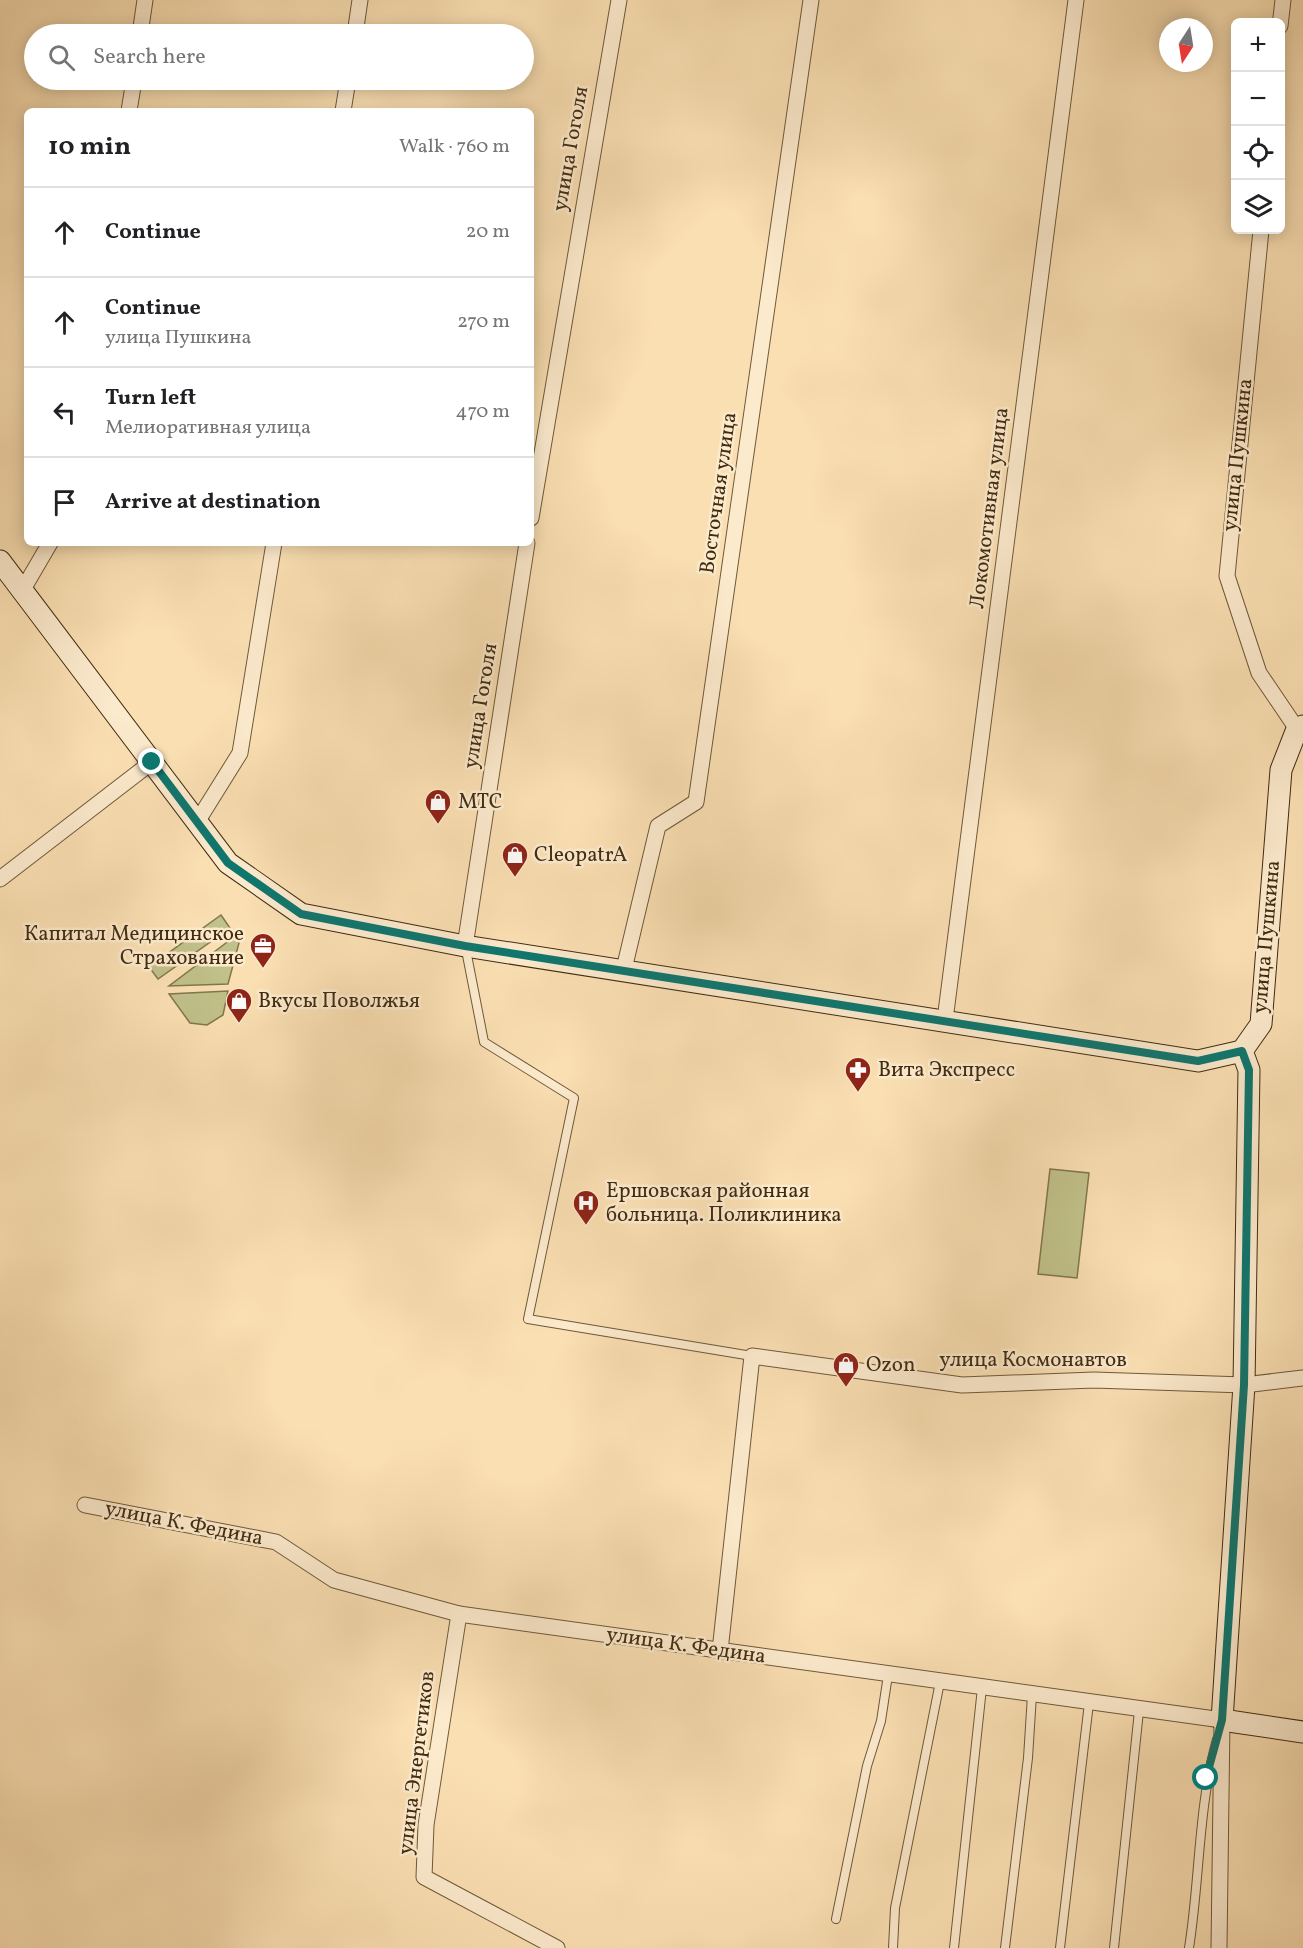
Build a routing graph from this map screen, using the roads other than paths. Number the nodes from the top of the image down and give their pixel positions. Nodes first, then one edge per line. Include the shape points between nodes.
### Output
1 (145, 0) edge
2 (360, 0) edge
3 (619, 0) edge
4 (811, 0) edge
5 (1076, 0) edge
6 (1283, 0) edge
7 (1282, 18) edge
8 (141, 24) edge
9 (356, 24) edge
10 (132, 90) edge
11 (346, 90) edge
12 (129, 108) edge
13 (343, 108) edge
14 (1261, 234) edge
15 (534, 500) edge
16 (48, 546) edge
17 (274, 546) edge
18 (527, 546) edge
19 (0, 561) edge
20 (22, 591) junction
21 (1300, 727) edge
22 (152, 762) junction
23 (197, 822) junction
24 (0, 879) edge
25 (465, 946) junction
26 (624, 969) junction
27 (945, 1020) junction
28 (1242, 1051) junction
29 (752, 1356) junction
30 (1303, 1378) edge
31 (1244, 1385) junction
32 (85, 1505) dead end
33 (459, 1614) junction
34 (720, 1651) junction
35 (888, 1675) junction
36 (940, 1682) junction
37 (982, 1688) junction
38 (1032, 1695) junction
39 (1089, 1703) junction
40 (1139, 1711) junction
41 (1222, 1720) junction
42 (1303, 1732) edge
43 (836, 1918) dead end
44 (557, 1948) edge
45 (892, 1948) edge
46 (954, 1948) edge
47 (1005, 1948) edge
48 (1060, 1948) edge
49 (1114, 1948) edge
50 (1189, 1948) edge
51 (1220, 1948) edge

1 - 8 street
2 - 9 street
3 - 15 street, улица Гоголя
4 - 26 street, Восточная улица via 696,802 658,826
5 - 27 street, Локомотивная улица
6 - 7 street
10 - 12 street
11 - 13 street
14 - 21 street, улица Пушкина via 1227,576 1259,674
16 - 20 street
17 - 23 street via 240,753
18 - 25 street, улица Гоголя
19 - 20 main road
20 - 22 main road
21 - 28 main road, улица Пушкина via 1281,770 1261,1023
22 - 23 main road
22 - 24 street
23 - 25 main road via 228,863 301,914
25 - 26 main road
25 - 29 lane via 484,1042 574,1098 528,1319
26 - 27 main road
27 - 28 main road via 1198,1061
28 - 31 main road via 1249,1070
29 - 31 street, улица Космонавтов via 962,1385 1094,1380
29 - 34 street
30 - 31 street, улица Космонавтов
31 - 41 main road
32 - 33 street, улица К. Федина via 276,1542 334,1580
33 - 34 street, улица К. Федина
33 - 44 street, улица Энергетиков via 426,1825 424,1877
34 - 35 street, улица К. Федина
35 - 36 street, улица К. Федина
35 - 43 lane
36 - 37 street, улица К. Федина
36 - 45 lane via 895,1908
37 - 38 street, улица К. Федина
37 - 46 lane
38 - 39 street, улица К. Федина
38 - 47 lane
39 - 40 street, улица К. Федина
39 - 48 lane
40 - 41 street, улица К. Федина
40 - 49 lane
41 - 42 main road, улица К. Федина
41 - 50 lane via 1206,1778 1197,1899
41 - 51 street

